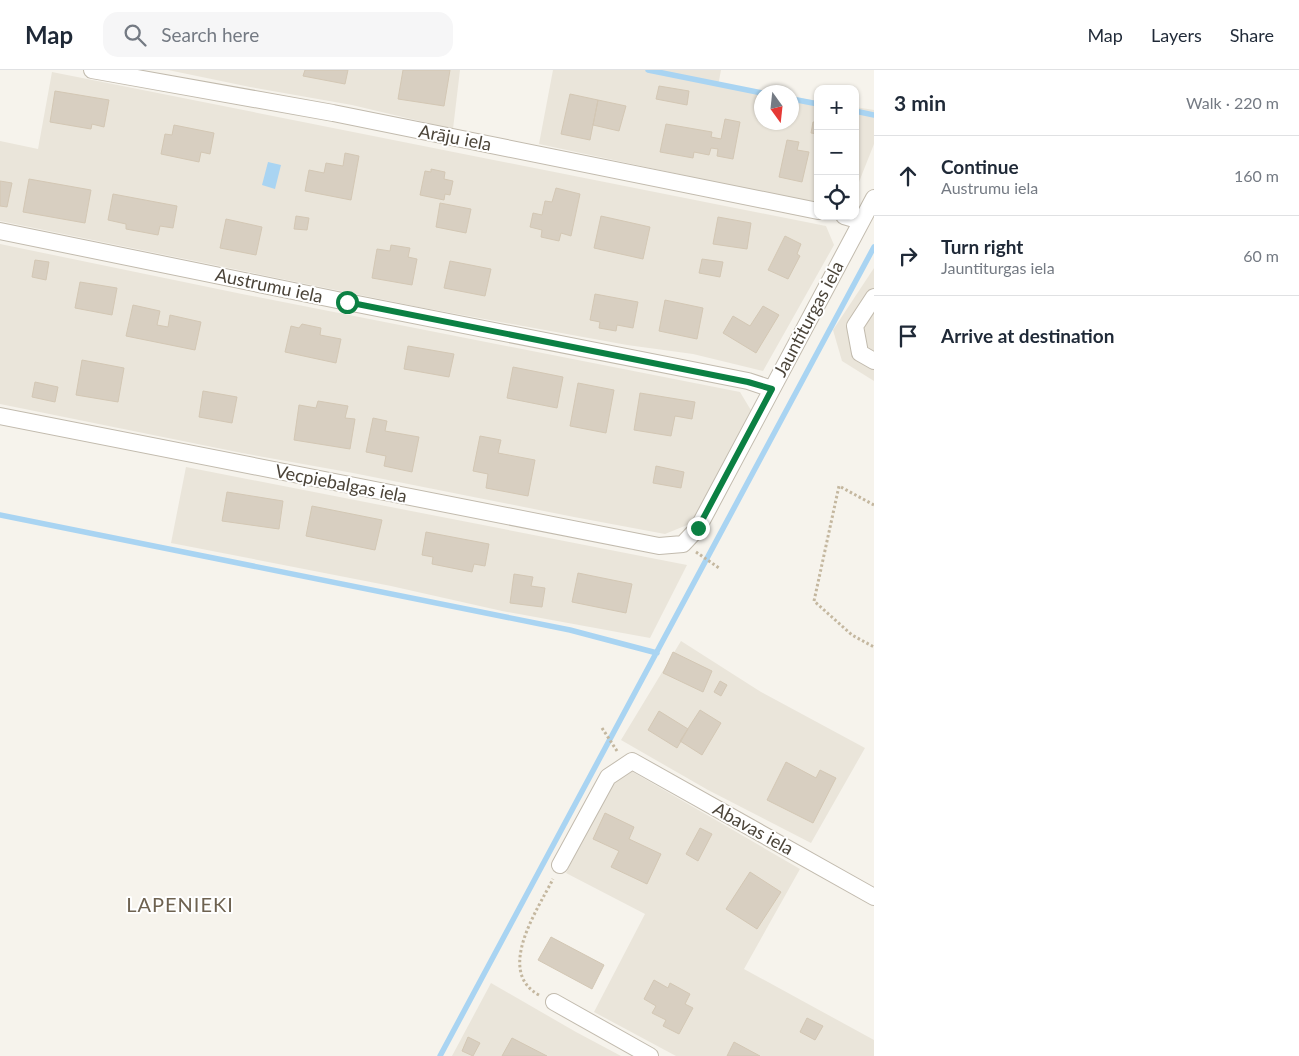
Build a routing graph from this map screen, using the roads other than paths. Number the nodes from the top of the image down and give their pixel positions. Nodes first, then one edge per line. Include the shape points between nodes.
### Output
1 (92, 70) edge
2 (874, 198) edge
3 (814, 210) edge
4 (858, 220) edge
5 (861, 221) junction
6 (0, 231) edge
7 (874, 297) edge
8 (874, 361) edge
9 (772, 389) junction
10 (0, 416) edge
11 (683, 544) joint
12 (560, 865) road end
13 (874, 897) edge
14 (554, 1002) dead end
15 (650, 1056) edge

1 - 3 street, Arāju iela via 333,114
2 - 5 street, Jauntiturgas iela
4 - 5 street
5 - 9 street, Jauntiturgas iela
6 - 9 street, Austrumu iela
7 - 8 street via 855,326 860,352
9 - 11 street, Jauntiturgas iela via 698,528
10 - 11 street, Vecpiebalgas iela via 659,546
12 - 13 street, Abavas iela via 608,777 632,761
14 - 15 street

